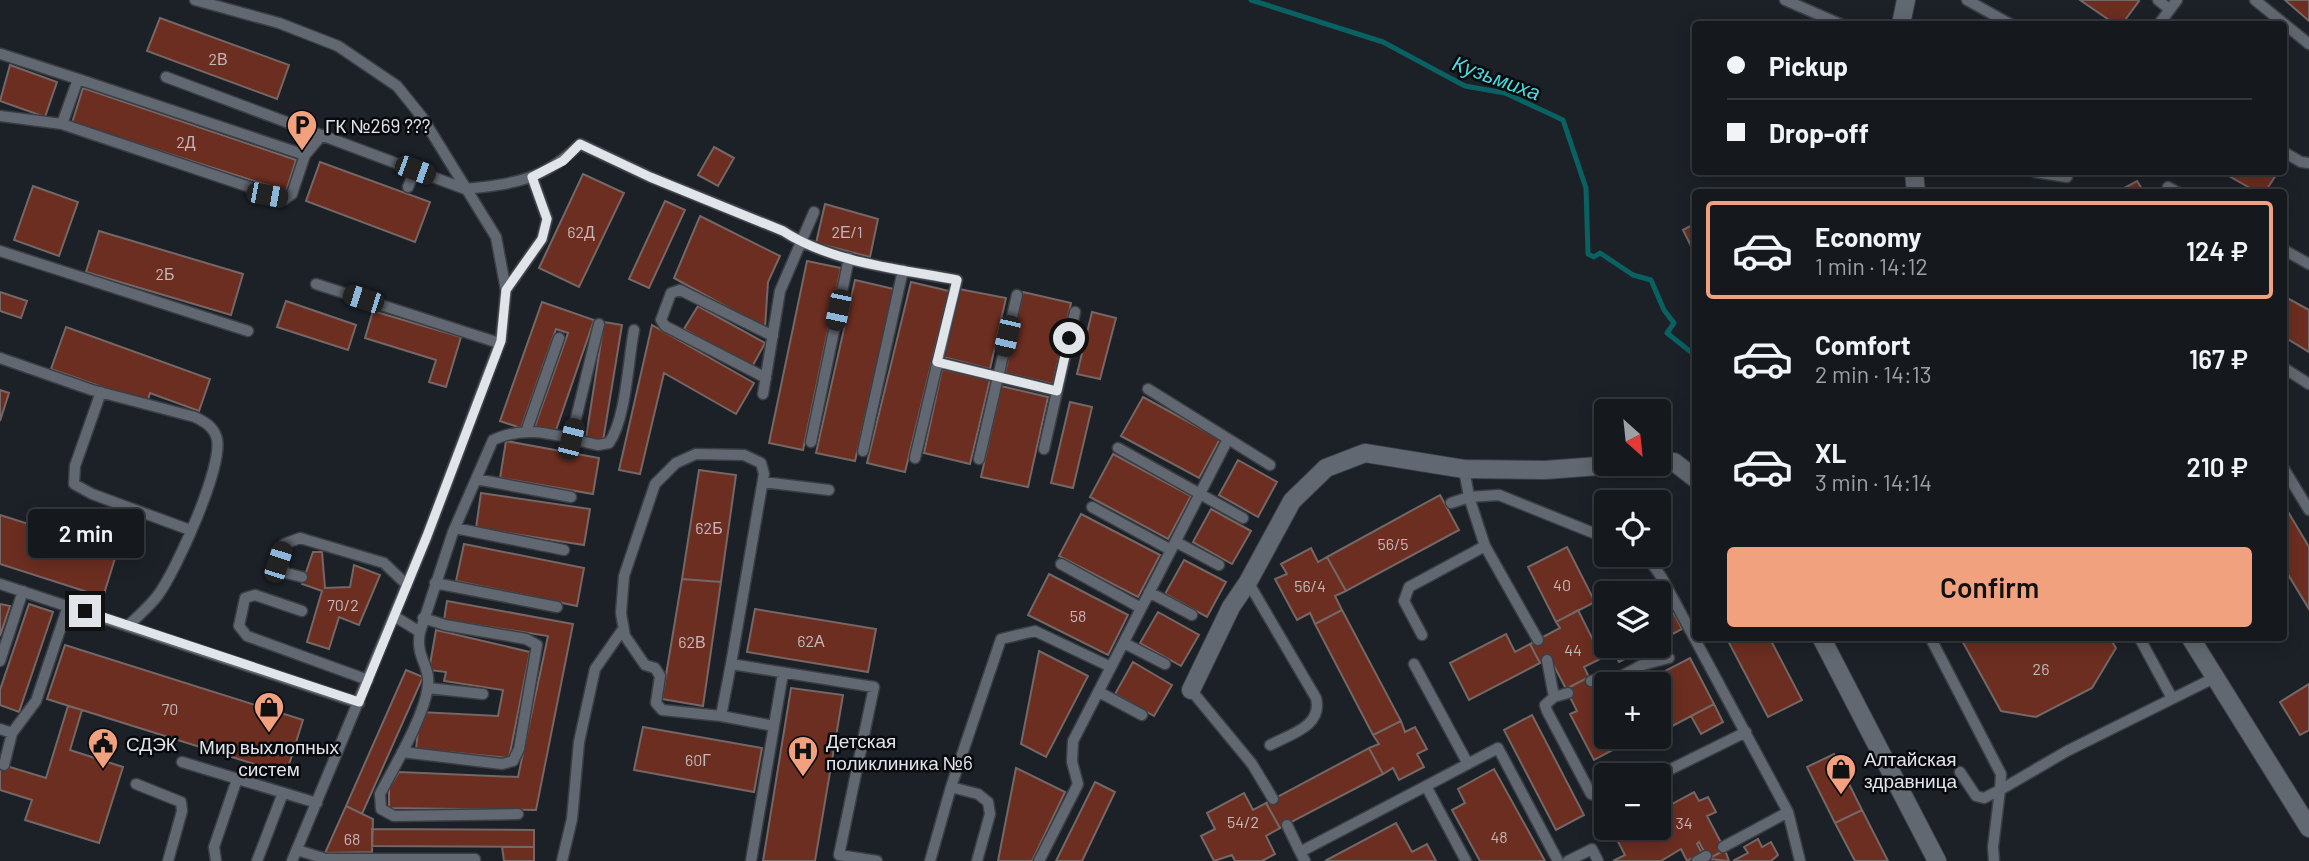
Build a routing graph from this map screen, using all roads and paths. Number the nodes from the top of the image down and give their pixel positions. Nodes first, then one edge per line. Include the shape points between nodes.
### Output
1 (195, 0) edge
2 (1785, 0) edge
3 (1906, 0) edge
4 (1967, 0) edge
5 (2158, 0) edge
6 (2255, 0) edge
7 (2173, 5) edge
8 (1833, 21) edge
9 (1902, 21) edge
10 (2005, 21) edge
11 (2162, 21) edge
12 (2281, 21) edge
13 (2287, 26) edge
14 (2309, 44) edge
15 (1, 54) edge
16 (166, 77) dead end
17 (79, 79) junction
18 (0, 116) edge
19 (62, 124) junction
20 (322, 135) junction
21 (2287, 154) edge
22 (305, 155) junction
23 (2309, 163) edge
24 (415, 170) junction
25 (2054, 175) edge
26 (532, 177) junction
27 (2067, 177) dead end
28 (408, 187) dead end
29 (465, 189) junction
30 (814, 212) dead end
31 (799, 241) junction
32 (0, 251) edge
33 (2287, 252) edge
34 (849, 258) junction
35 (2309, 264) edge
36 (903, 270) junction
37 (316, 284) dead end
38 (506, 290) junction
39 (1017, 295) dead end
40 (1075, 312) dead end
41 (599, 324) dead end
42 (634, 330) dead end
43 (248, 331) dead end
44 (773, 336) junction
45 (559, 338) dead end
46 (499, 343) junction
47 (0, 358) edge
48 (937, 362) junction
49 (2287, 370) edge
50 (998, 377) junction
51 (766, 378) junction
52 (2309, 384) edge
53 (1148, 389) dead end
54 (1057, 391) junction
55 (101, 392) junction
56 (763, 394) dead end
57 (527, 429) junction
58 (571, 439) junction
59 (1228, 439) junction
60 (811, 442) dead end
61 (1118, 448) dead end
62 (1044, 449) dead end
63 (863, 451) dead end
64 (915, 458) dead end
65 (979, 459) dead end
66 (1671, 462) edge
67 (1270, 465) dead end
68 (1594, 466) edge
69 (1464, 469) junction
70 (2287, 475) edge
71 (1692, 476) edge
72 (476, 479) junction
73 (762, 482) junction
74 (829, 490) dead end
75 (1200, 493) junction
76 (571, 497) dead end
77 (1469, 497) junction
78 (1451, 503) dead end
79 (1092, 507) dead end
80 (2309, 510) edge
81 (1243, 518) dead end
82 (455, 528) junction
83 (190, 530) junction
84 (1594, 532) edge
85 (1173, 546) junction
86 (1485, 546) junction
87 (564, 550) dead end
88 (1061, 564) dead end
89 (1219, 565) dead end
90 (1654, 567) edge
91 (302, 577) dead end
92 (1248, 582) junction
93 (435, 583) junction
94 (0, 584) edge
95 (407, 585) junction
96 (23, 591) junction
97 (1149, 592) junction
98 (68, 606) junction
99 (557, 607) dead end
100 (1141, 608) junction
101 (302, 611) dead end
102 (1192, 615) dead end
103 (394, 616) junction
104 (423, 618) junction
105 (128, 626) junction
106 (624, 629) junction
107 (420, 632) junction
108 (1692, 633) edge
109 (1422, 635) dead end
110 (1538, 640) dead end
111 (1696, 641) edge
112 (1823, 641) edge
113 (1932, 641) edge
114 (2141, 641) edge
115 (2192, 641) edge
116 (1124, 643) junction
117 (1669, 658) dead end
118 (1547, 660) dead end
119 (0, 662) edge
120 (731, 664) junction
121 (1166, 664) dead end
122 (1414, 664) dead end
123 (1111, 667) junction
124 (783, 673) junction
125 (2214, 678) junction
126 (368, 680) junction
127 (1591, 681) dead end
128 (428, 688) junction
129 (1191, 690) joint
130 (1099, 692) junction
131 (1568, 693) dead end
132 (483, 694) dead end
133 (1554, 697) junction
134 (2172, 698) junction
135 (359, 702) junction
136 (1142, 715) dead end
137 (721, 716) junction
138 (774, 726) junction
139 (0, 729) edge
140 (1746, 732) junction
141 (12, 733) junction
142 (1270, 746) dead end
143 (402, 752) junction
144 (182, 762) dead end
145 (1468, 764) junction
146 (4, 765) dead end
147 (1671, 769) edge
148 (1961, 772) dead end
149 (237, 779) junction
150 (135, 784) dead end
151 (1426, 786) junction
152 (951, 787) junction
153 (2000, 790) junction
154 (284, 793) junction
155 (1594, 795) edge
156 (1273, 799) dead end
157 (317, 803) junction
158 (1788, 812) junction
159 (518, 814) dead end
160 (2307, 821) edge
161 (1287, 825) dead end
162 (1723, 847) dead end
163 (295, 855) edge
164 (1303, 856) edge
165 (475, 859) dead end
166 (168, 861) edge
167 (216, 861) edge
168 (257, 861) edge
169 (562, 861) edge
170 (751, 861) edge
171 (877, 861) edge
172 (930, 861) edge
173 (977, 861) edge
174 (1039, 861) edge
175 (1466, 861) edge
176 (1558, 861) edge
177 (1568, 861) edge
178 (1598, 861) edge
179 (1800, 861) edge
180 (1937, 861) edge
181 (1994, 861) edge

1 - 29 lane via 279,23 338,46 397,86 422,117
2 - 8 lane
3 - 9 street
4 - 10 lane
5 - 7 lane
6 - 12 lane
7 - 11 lane
13 - 14 lane
15 - 17 lane
16 - 20 lane
17 - 19 lane
17 - 22 lane
18 - 19 lane
19 - 22 lane via 285,199 292,194
20 - 22 lane
20 - 24 lane
21 - 23 lane
24 - 28 lane
24 - 29 lane
25 - 27 lane
26 - 29 lane via 514,184
26 - 31 lane via 563,161 580,144
26 - 38 lane via 547,219 542,239
29 - 38 lane via 496,237
30 - 31 lane
31 - 34 lane
31 - 44 lane via 780,291
32 - 43 lane
33 - 35 lane
34 - 36 lane
34 - 60 lane
36 - 48 lane via 957,280
36 - 63 lane
37 - 46 lane
38 - 46 lane
39 - 50 lane
40 - 54 lane
41 - 58 lane
42 - 58 lane via 614,435 608,443 598,445
44 - 51 lane
44 - 51 lane via 680,290 671,293 661,320
45 - 57 lane
46 - 95 lane
47 - 55 lane
48 - 50 lane
48 - 64 lane
49 - 52 lane
50 - 54 lane
50 - 65 lane
51 - 56 lane
53 - 59 lane
54 - 62 lane
55 - 83 lane via 75,466 74,484
55 - 83 lane via 210,424 217,439 216,465
57 - 58 lane
57 - 72 lane via 493,440
59 - 67 lane
59 - 75 lane
61 - 75 lane
66 - 71 street
68 - 69 street
69 - 77 lane
69 - 92 street via 1365,453 1326,468 1292,501
70 - 80 lane
72 - 76 lane
72 - 82 lane
73 - 74 lane
73 - 106 lane via 761,463 744,455 696,454 676,463 655,484 624,576
73 - 120 lane
75 - 81 lane
75 - 85 lane
77 - 78 lane
77 - 84 lane via 1499,495
77 - 86 lane
79 - 85 lane
82 - 87 lane
82 - 93 lane
83 - 105 lane via 177,566 158,595
85 - 89 lane
85 - 97 lane
86 - 109 lane via 1409,587 1404,601
86 - 110 lane
88 - 100 lane
90 - 108 lane
91 - 95 lane via 286,573 278,562 284,544 300,538 384,563
92 - 129 street
92 - 142 lane via 1319,710 1314,720
93 - 99 lane
93 - 104 lane
94 - 96 lane
95 - 103 lane
96 - 98 lane
96 - 119 lane
97 - 100 lane
97 - 102 lane
98 - 105 lane
98 - 141 lane via 36,701
100 - 116 lane
101 - 126 lane via 255,595 245,598 240,626 247,636
103 - 107 lane
103 - 126 lane
104 - 107 lane
104 - 143 lane via 526,639 537,645 535,666 513,761 502,764
105 - 135 lane
106 - 137 lane via 638,656 660,676 656,703 662,710
106 - 169 lane via 595,669
107 - 128 lane via 417,647
111 - 140 lane
112 - 180 street
113 - 153 lane via 2001,774
114 - 134 lane
115 - 125 street
116 - 121 lane
116 - 123 lane
117 - 127 lane via 1616,679
118 - 133 lane
120 - 124 lane
120 - 137 lane
122 - 145 lane
123 - 130 lane
123 - 152 lane via 1035,631 1001,639
124 - 138 lane
124 - 171 lane via 874,687 839,855
125 - 134 lane
125 - 160 street
126 - 135 lane
128 - 132 lane
128 - 143 lane
129 - 156 lane via 1252,764
130 - 136 lane
130 - 174 lane via 1073,741 1078,784
131 - 133 lane
133 - 155 lane via 1545,705 1547,711
134 - 153 lane
135 - 157 lane
137 - 138 lane
138 - 170 lane
139 - 141 lane
140 - 147 lane
140 - 158 lane
141 - 146 lane
143 - 159 lane via 380,794 381,810 394,816
144 - 149 lane
145 - 151 lane
145 - 176 lane via 1498,748
148 - 153 lane via 1976,796 1984,798
149 - 154 lane
149 - 167 lane via 214,847
150 - 166 lane via 181,802
151 - 164 lane
151 - 175 lane
152 - 172 lane
152 - 173 lane via 978,794 988,802 990,814
153 - 181 lane
154 - 157 lane
154 - 168 lane
157 - 163 lane
158 - 162 lane
158 - 179 lane
161 - 164 lane
163 - 165 lane
177 - 178 lane via 1592,849

